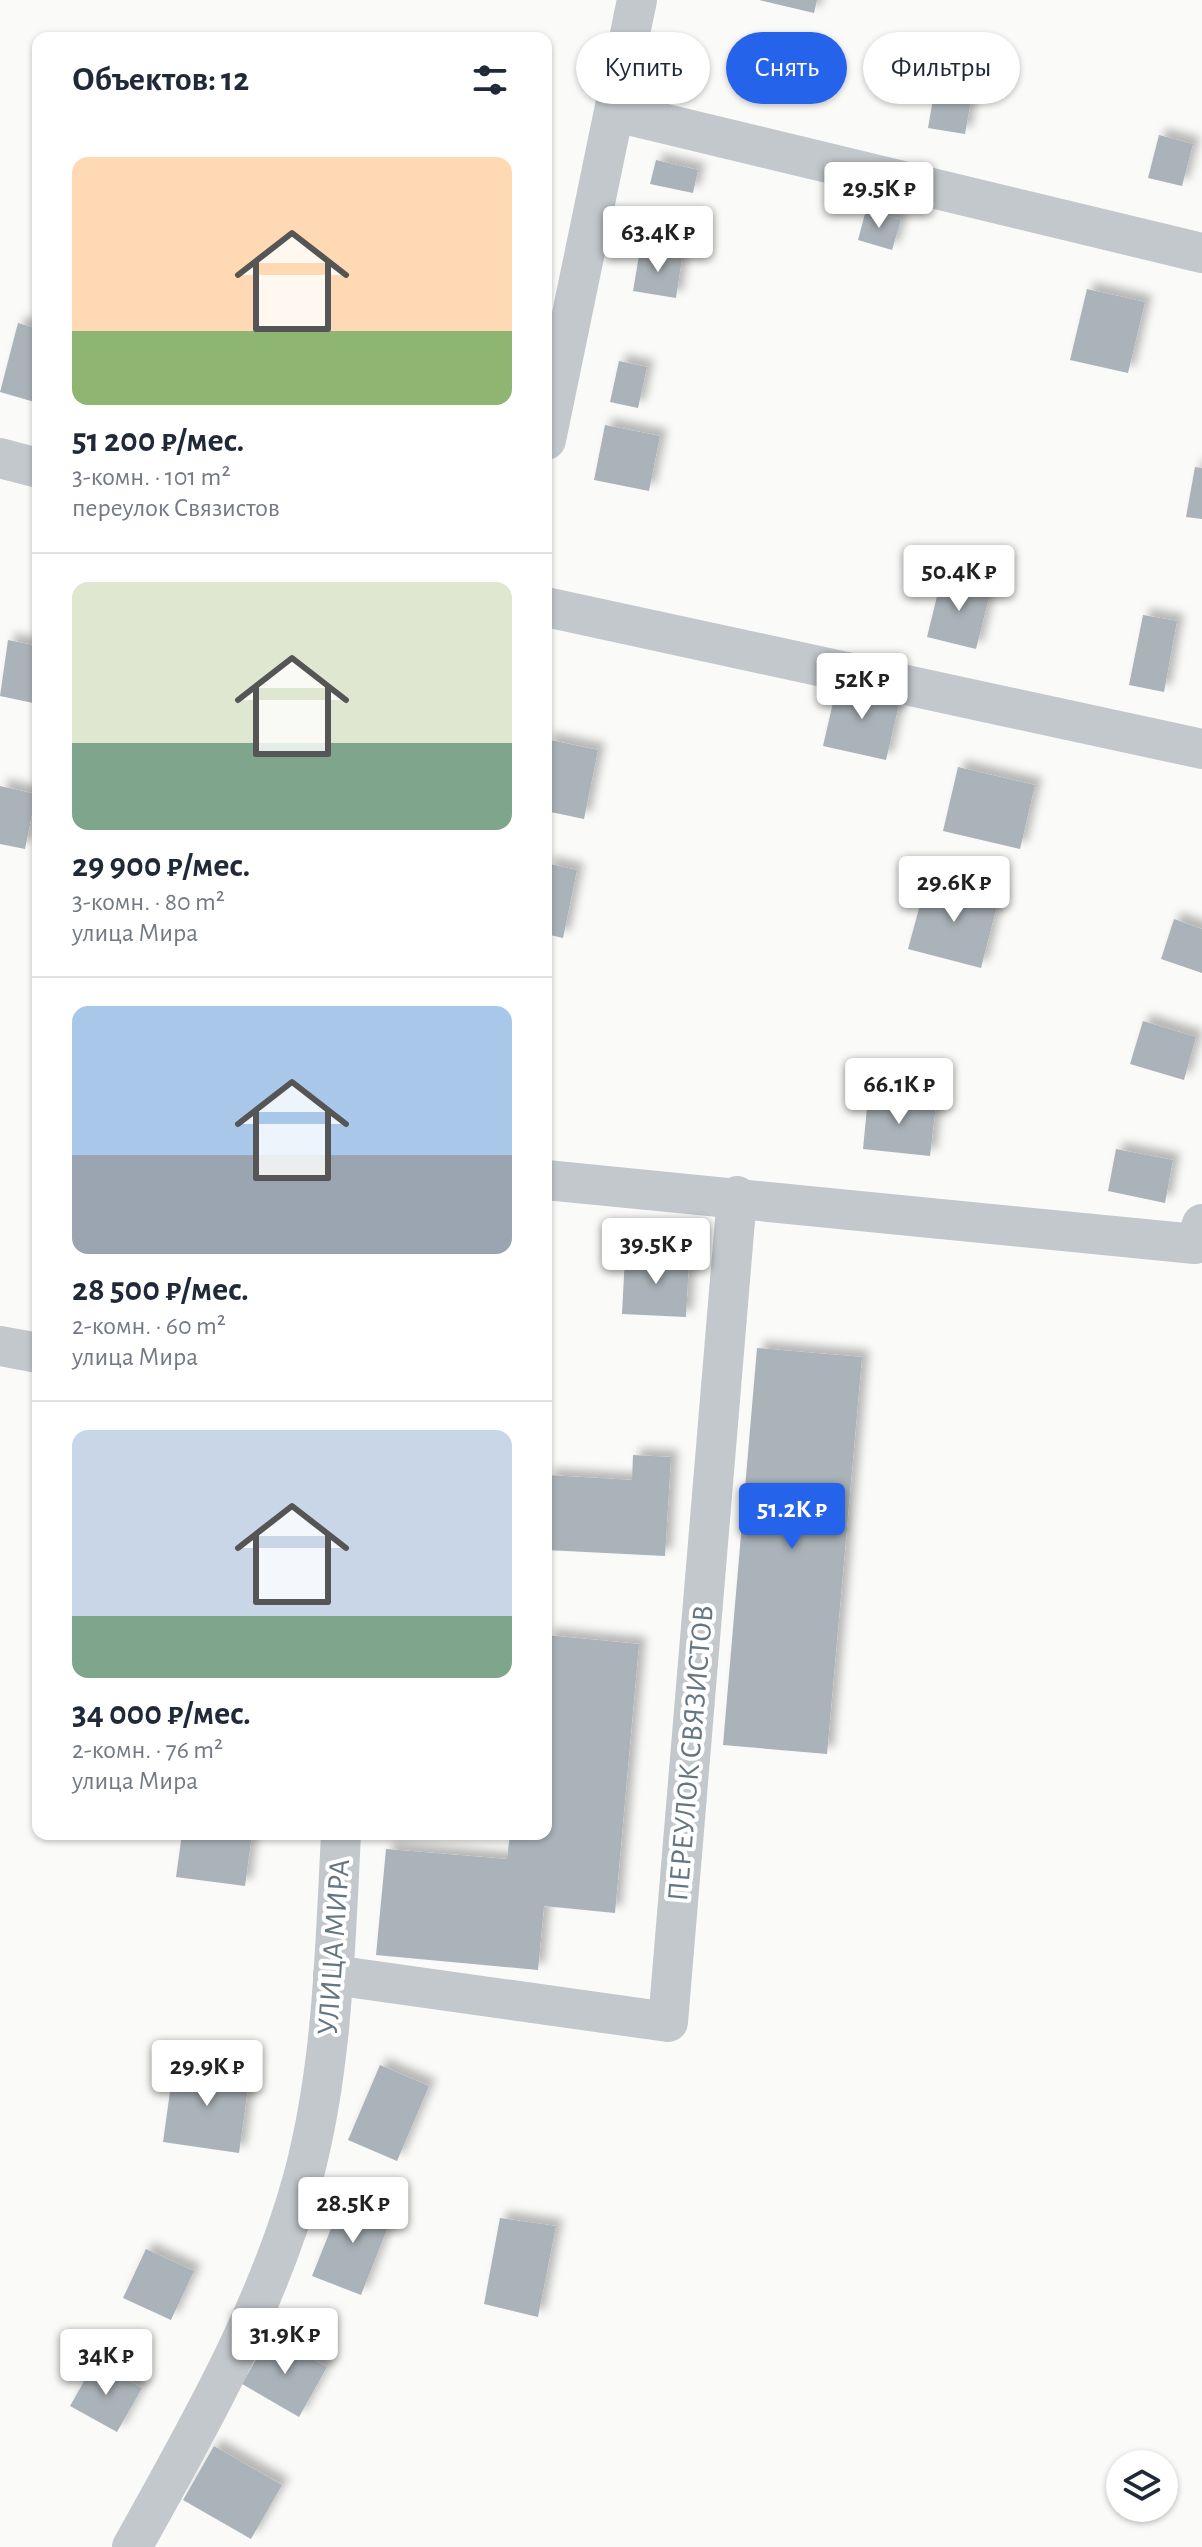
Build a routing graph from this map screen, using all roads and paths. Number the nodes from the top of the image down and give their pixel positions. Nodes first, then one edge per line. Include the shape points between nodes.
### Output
1 (637, 0) edge
2 (616, 112) junction
3 (1202, 253) edge
4 (560, 312) edge
5 (552, 385) edge
6 (0, 459) edge
7 (32, 467) edge
8 (552, 608) edge
9 (1202, 749) edge
10 (552, 1181) edge
11 (737, 1196) junction
12 (1199, 1234) edge
13 (0, 1346) edge
14 (32, 1352) edge
15 (341, 1840) edge
16 (333, 1975) junction
17 (132, 2547) edge

1 - 2 street
2 - 3 street
2 - 4 street
4 - 5 street
6 - 7 street
8 - 9 street
10 - 11 street
11 - 12 street
11 - 16 street, ПЕРЕУЛОК СВЯЗИСТОВ via 668,2022
13 - 14 street
15 - 16 street, УЛИЦА МИРА
16 - 17 street, УЛИЦА МИРА via 324,2070 303,2178 260,2300

